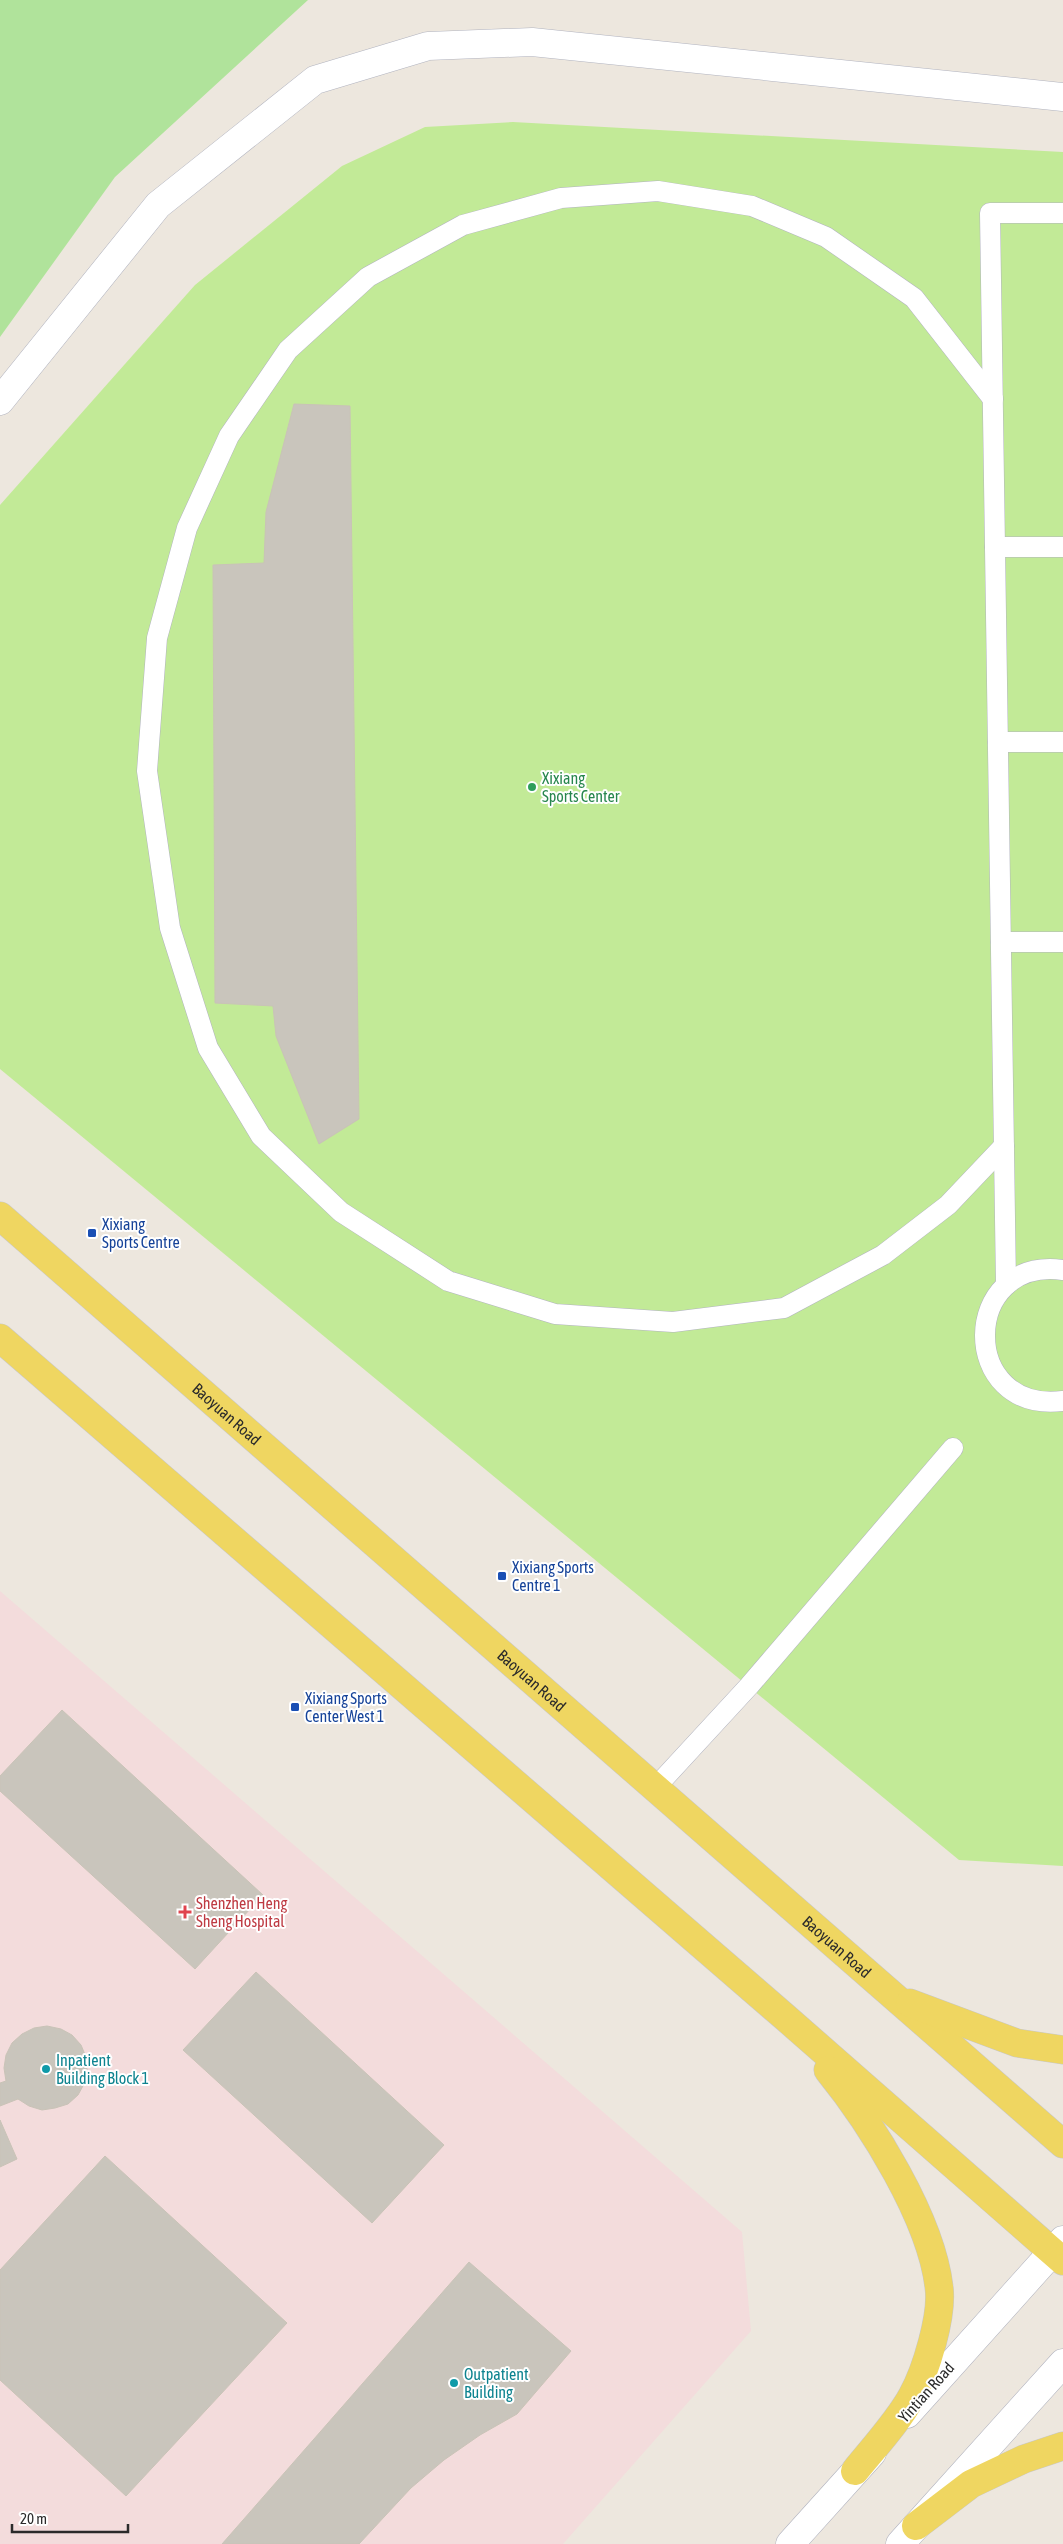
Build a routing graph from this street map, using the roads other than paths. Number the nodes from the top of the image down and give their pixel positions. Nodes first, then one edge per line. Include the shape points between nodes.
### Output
1 (1063, 97) edge
2 (1063, 213) edge
3 (993, 399) junction
4 (0, 401) edge
5 (995, 547) junction
6 (1063, 547) edge
7 (998, 742) junction
8 (1063, 742) edge
9 (1001, 942) junction
10 (1063, 942) edge
11 (1004, 1146) junction
12 (0, 1216) edge
13 (1063, 1270) edge
14 (1006, 1284) junction
15 (0, 1338) edge
16 (1063, 1401) edge
17 (953, 1448) dead end
18 (655, 1788) junction
19 (892, 1996) junction
20 (786, 2018) junction
21 (1063, 2050) edge
22 (1063, 2144) edge
23 (1059, 2251) edge
24 (1063, 2363) edge
25 (1063, 2446) edge
26 (855, 2471) junction
27 (908, 2535) edge
28 (790, 2544) edge

1 - 4 street via 532,42 428,46 315,80 158,205
2 - 3 lane via 990,213
3 - 5 lane
3 - 11 lane via 914,298 826,237 752,206 658,191 610,194 561,198 463,225 368,277 288,350 229,436 187,528 157,638 148,770 170,928 208,1048 261,1136 340,1212 448,1281 555,1314 673,1322 784,1308 883,1256 948,1205
5 - 6 lane
5 - 7 lane
7 - 8 lane
7 - 9 lane
9 - 10 lane
9 - 11 lane
11 - 14 lane
12 - 18 main road, Baoyuan Road
13 - 14 lane via 1049,1268 1026,1273
14 - 16 lane via 992,1303 984,1324 984,1348 992,1370 1007,1388 1028,1399 1049,1403
15 - 20 main road
17 - 18 lane via 749,1686
18 - 19 main road, Baoyuan Road
19 - 21 main road via 1017,2043
19 - 22 main road, Baoyuan Road
20 - 23 main road
20 - 26 main road via 841,2086 907,2192 929,2242 940,2288 934,2342 912,2396
23 - 26 street, Yintian Road
24 - 27 street
25 - 27 main road via 1024,2459 971,2484
26 - 28 street, Yintian Road

